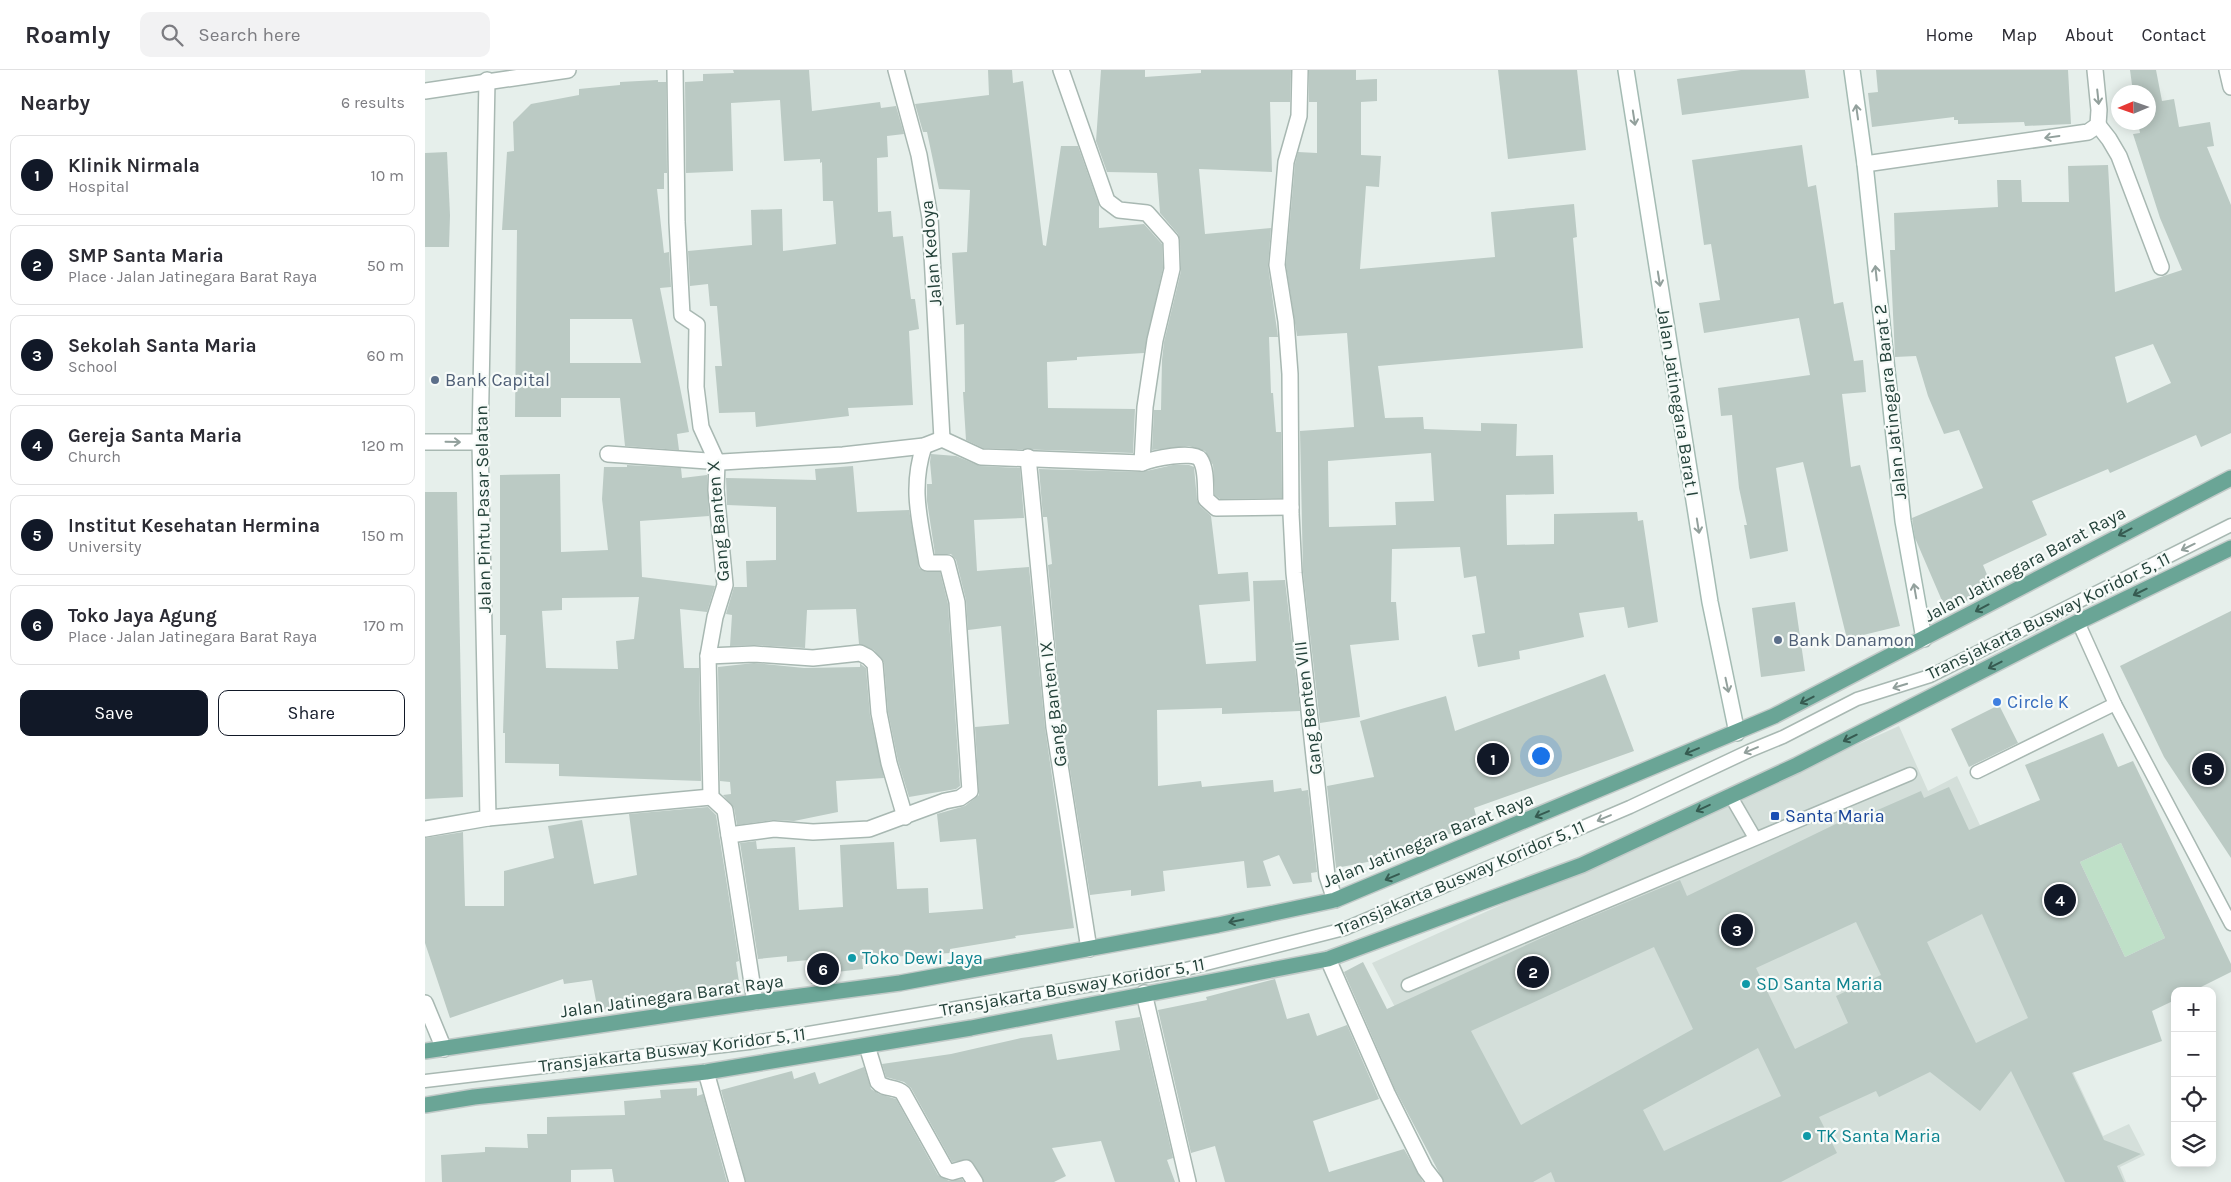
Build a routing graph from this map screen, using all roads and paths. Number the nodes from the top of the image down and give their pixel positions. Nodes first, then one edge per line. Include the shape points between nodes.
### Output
1 (568, 70) edge
2 (675, 70) edge
3 (896, 70) edge
4 (1061, 70) edge
5 (1300, 70) edge
6 (1626, 70) edge
7 (1851, 70) edge
8 (2095, 70) edge
9 (2227, 70) edge
10 (487, 80) junction
11 (2231, 87) edge
12 (425, 91) edge
13 (2098, 125) junction
14 (1865, 164) junction
15 (2161, 267) dead end
16 (942, 439) junction
17 (425, 442) edge
18 (481, 442) junction
19 (924, 446) junction
20 (608, 454) dead end
21 (1028, 457) junction
22 (717, 462) junction
23 (1142, 463) junction
24 (2231, 478) edge
25 (1291, 511) junction
26 (2231, 524) edge
27 (2231, 548) edge
28 (2078, 622) junction
29 (1924, 639) junction
30 (708, 656) junction
31 (2115, 704) junction
32 (1737, 733) junction
33 (1977, 772) dead end
34 (1910, 774) dead end
35 (1730, 795) junction
36 (711, 797) junction
37 (905, 817) junction
38 (488, 818) junction
39 (425, 829) edge
40 (729, 835) junction
41 (1755, 838) junction
42 (1335, 900) junction
43 (2231, 924) edge
44 (1089, 949) junction
45 (1328, 959) junction
46 (1408, 985) dead end
47 (1144, 993) junction
48 (755, 1002) junction
49 (425, 1003) edge
50 (867, 1046) junction
51 (444, 1049) junction
52 (425, 1051) edge
53 (705, 1072) junction
54 (425, 1081) edge
55 (425, 1104) edge
56 (737, 1182) edge
57 (975, 1182) edge
58 (1188, 1182) edge
59 (1435, 1182) edge

1 - 10 street
2 - 22 street, Gang Banten X via 677,222 683,315 697,325 701,426
3 - 16 street, Jalan Kedoya via 919,155 930,218
4 - 23 street via 1107,201 1119,210 1147,212 1171,240 1172,269 1155,340 1145,407
5 - 25 street, Gang Benten VIII via 1299,116 1286,162 1277,265 1290,374
6 -> 32 street, Jalan Jatinegara Barat I via 1710,602
14 -> 7 street, Jalan Jatinegara Barat 2
8 -> 13 street
9 - 11 street
10 - 12 street
10 - 18 street, Jalan Pintu Pasar Selatan
13 -> 14 street via 2088,132
13 - 15 street via 2119,156
29 -> 14 street, Jalan Jatinegara Barat 2 via 1903,521
16 - 19 street
16 - 21 street via 981,457
17 -> 18 street
18 - 38 street, Jalan Pintu Pasar Selatan
19 - 22 street via 843,455
19 - 37 street via 917,467 915,495 920,535 927,563 947,563 957,602 970,791 960,798
20 - 22 street
21 - 23 street
21 - 44 street, Gang Banten IX via 1054,727
22 - 30 street, Gang Banten X via 716,490 725,585
23 - 25 street via 1165,457 1194,456 1200,460 1204,471 1206,498 1216,508
24 -> 29 main road, Jalan Jatinegara Barat Raya
25 - 42 street, Gang Benten VIII via 1305,686 1327,876
26 -> 54 lane, Transjakarta Busway Koridor 5, 11 via 1930,676 1857,699 1783,737 1630,807 1344,929 1186,969 749,1043
27 -> 28 main road
28 - 31 lane
28 -> 35 main road via 1935,696
29 -> 32 main road, Jalan Jatinegara Barat Raya
30 - 36 street, Gang Banten X
30 - 37 street via 868,656 875,664 879,713 887,754
31 - 33 lane
31 - 43 lane
32 -> 42 main road, Jalan Jatinegara Barat Raya
34 - 41 lane
35 - 41 lane
35 -> 45 main road via 1583,864
36 - 38 street
36 - 40 street via 725,810
37 - 40 street via 869,829 813,832 774,829
38 - 39 street
40 - 48 street
41 - 46 lane
42 -> 44 main road, Jalan Jatinegara Barat Raya
44 - 48 main road, Jalan Jatinegara Barat Raya via 900,983
45 - 47 main road
45 - 59 street via 1387,1093 1425,1169
47 - 50 main road
47 - 58 street
48 - 51 main road, Jalan Jatinegara Barat Raya
49 - 51 street
50 - 53 main road
50 - 57 street via 879,1085 903,1093 946,1170 952,1172 966,1168
51 - 52 main road, Jalan Jatinegara Barat Raya
53 - 55 main road
53 - 56 street

